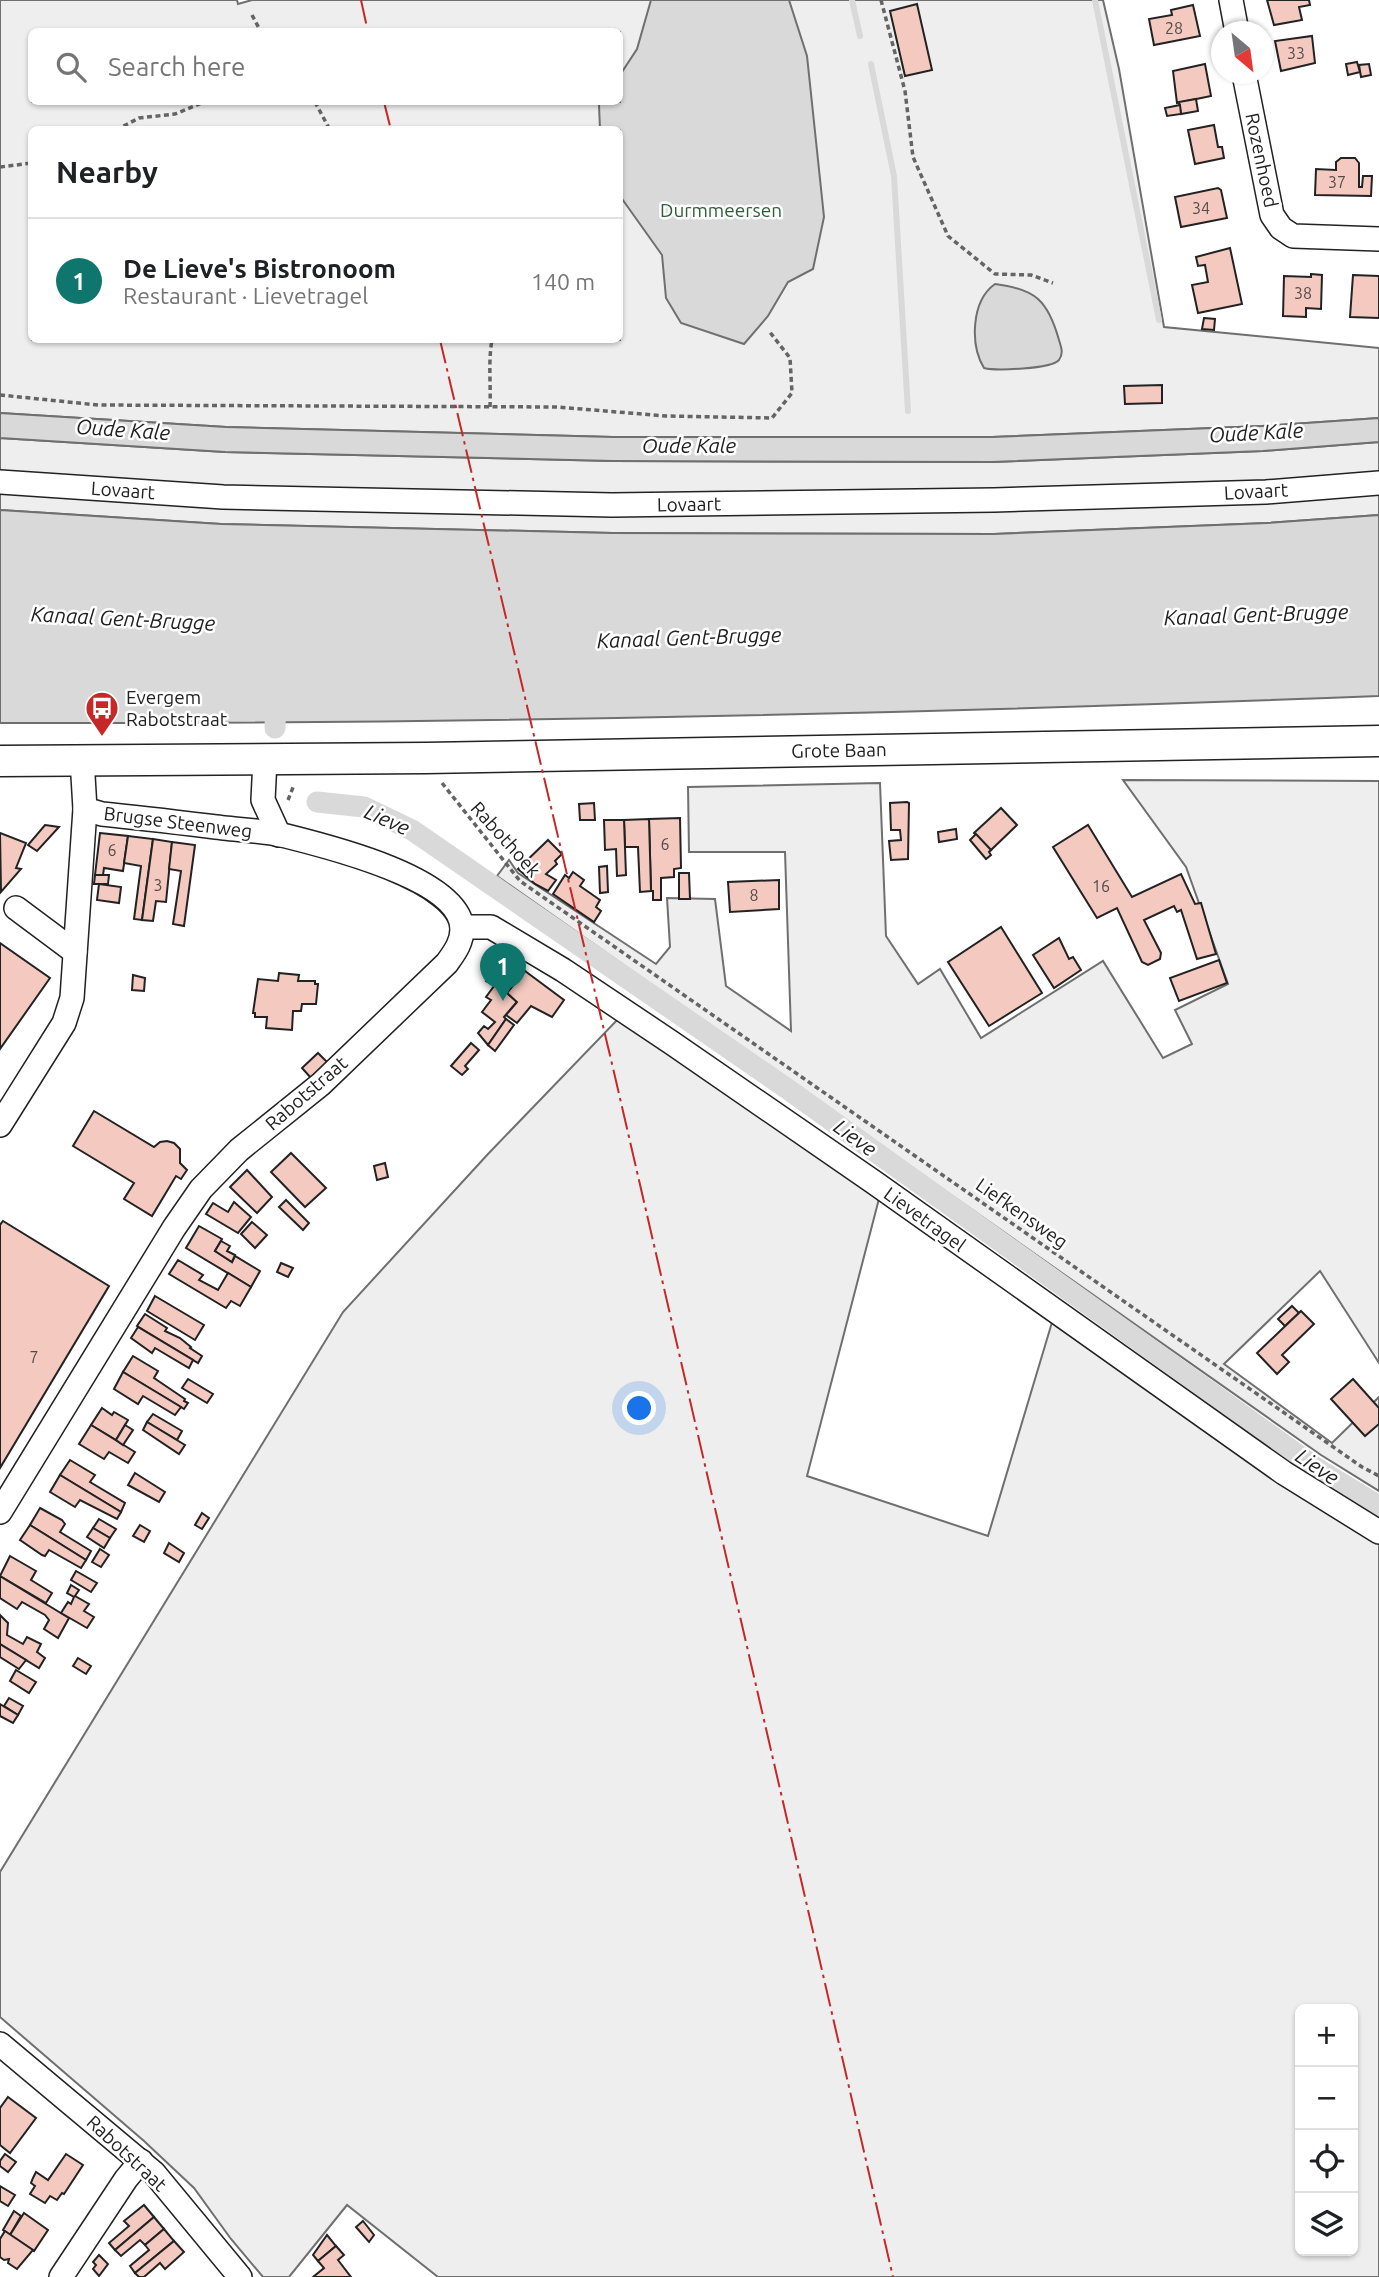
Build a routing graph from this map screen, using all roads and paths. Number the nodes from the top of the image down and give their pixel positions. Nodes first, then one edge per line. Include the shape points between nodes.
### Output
1 (881, 0) edge
2 (1231, 0) edge
3 (252, 15) dead end
4 (1235, 21) edge
5 (259, 28) edge
6 (1246, 84) edge
7 (197, 105) edge
8 (317, 105) edge
9 (124, 126) edge
10 (328, 126) edge
11 (28, 164) edge
12 (0, 167) edge
13 (1379, 239) edge
14 (1054, 283) dead end
15 (769, 331) dead end
16 (492, 343) edge
17 (0, 395) edge
18 (490, 407) junction
19 (0, 482) edge
20 (1379, 484) edge
21 (1379, 741) edge
22 (426, 758) junction
23 (82, 759) junction
24 (300, 759) junction
25 (265, 760) junction
26 (0, 761) edge
27 (85, 809) junction
28 (290, 810) dead end
29 (279, 835) junction
30 (16, 908) dead end
31 (462, 927) junction
32 (75, 952) junction
33 (650, 971) joint
34 (0, 1125) edge
35 (1379, 1476) edge
36 (0, 1512) edge
37 (1379, 1532) edge
38 (0, 2044) edge
39 (141, 2161) junction
40 (61, 2277) edge
41 (240, 2277) edge

1 - 14 path via 905,90 913,157 947,236 996,274 1031,275
2 - 4 street
3 - 5 path
6 - 13 street, Rozenhoed via 1272,215 1281,228 1293,236
7 - 9 path
8 - 10 path
11 - 12 path
15 - 18 path via 790,358 792,393 772,418
16 - 18 path
17 - 18 path via 98,405
19 - 20 street, Lovaart via 223,497 612,505 1266,492
21 - 22 main road, Grote Baan
22 - 24 main road, Grote Baan
22 - 33 path, Rabothoek via 450,796 520,881
23 - 25 main road
23 - 26 main road
23 - 27 street, Brugse Steenweg
24 - 25 main road
24 - 28 path via 300,780 288,794
25 - 29 street via 263,800
27 - 29 street, Brugse Steenweg
27 - 32 street
29 - 31 street via 400,871 444,898
30 - 32 street
31 - 36 street, Rabotstraat via 447,963 321,1084 239,1150 201,1189
31 - 37 street, Lievetragel via 491,927 574,978 863,1175 1251,1450
32 - 34 street via 72,998 64,1023
33 - 35 path, Liefkensweg
38 - 39 street, Rabotstraat
39 - 40 street
39 - 41 street, Rabotstraat

